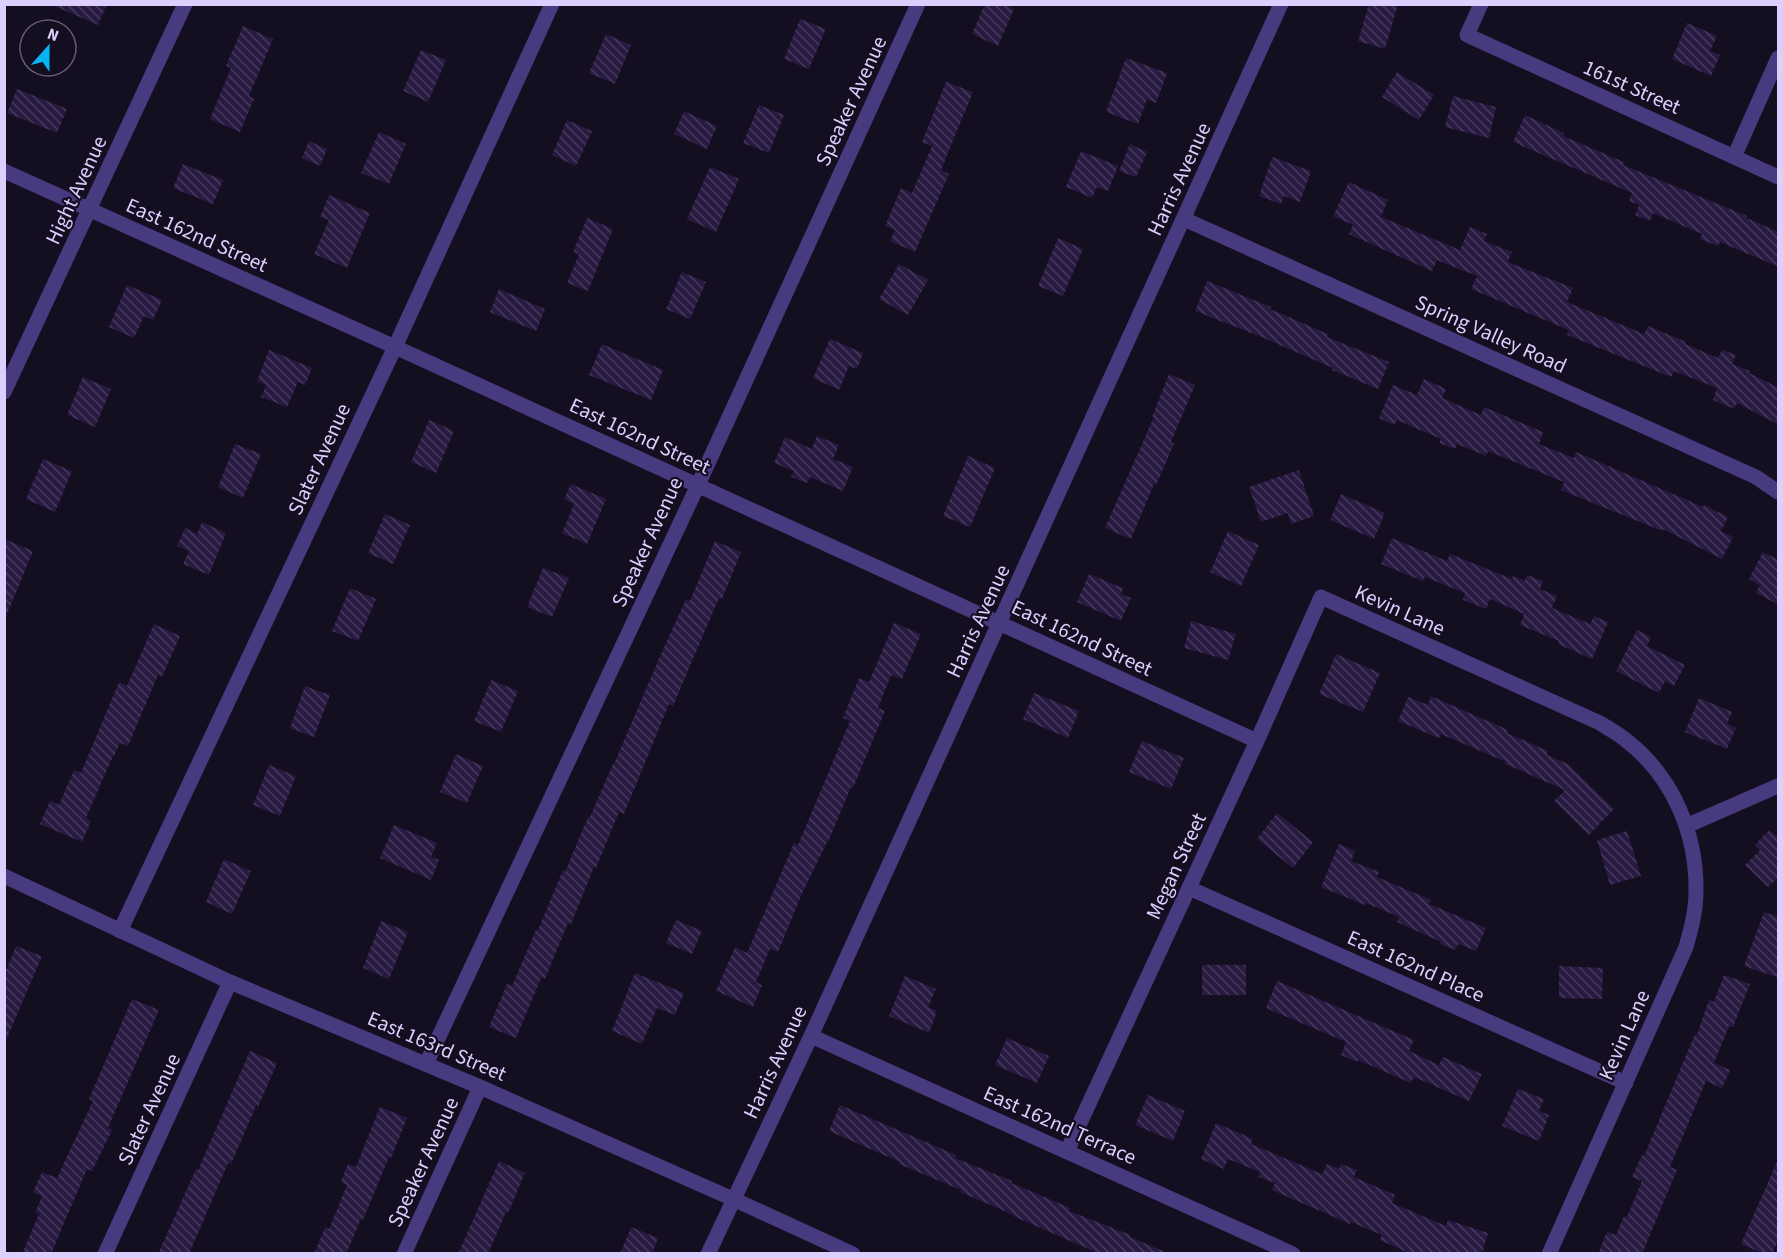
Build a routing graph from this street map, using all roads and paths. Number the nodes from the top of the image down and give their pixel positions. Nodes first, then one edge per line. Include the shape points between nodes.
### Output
1 (185, 4) edge
2 (552, 4) edge
3 (918, 4) edge
4 (1281, 4) edge
5 (1481, 4) edge
6 (1779, 58) edge
7 (1734, 157) junction
8 (4, 171) edge
9 (1779, 177) edge
10 (90, 210) junction
11 (1184, 219) junction
12 (395, 347) junction
13 (4, 392) edge
14 (698, 485) junction
15 (1779, 492) edge
16 (1321, 597) joint
17 (1000, 623) junction
18 (1257, 741) junction
19 (1779, 786) edge
20 (1686, 826) junction
21 (4, 876) edge
22 (1189, 888) junction
23 (120, 931) junction
24 (230, 981) junction
25 (811, 1036) junction
26 (426, 1064) junction
27 (1626, 1083) junction
28 (480, 1088) junction
29 (1067, 1151) junction
30 (733, 1198) junction
31 (105, 1254) edge
32 (404, 1254) edge
33 (708, 1254) edge
34 (853, 1254) edge
35 (1293, 1254) edge
36 (1550, 1254) edge

1 - 10 street, Hight Avenue
2 - 12 street, Slater Avenue
3 - 14 street, Speaker Avenue
4 - 11 street, Harris Avenue
5 - 7 street, 161st Street via 1467,35
6 - 7 street
7 - 9 street, 161st Street
8 - 10 street, East 162nd Street
10 - 12 street, East 162nd Street
10 - 13 street, Hight Avenue
11 - 15 street, Spring Valley Road via 1756,477
11 - 17 street, Harris Avenue
12 - 14 street, East 162nd Street
12 - 23 street, Slater Avenue
14 - 17 street, East 162nd Street
14 - 26 street, Speaker Avenue
16 - 18 street, Megan Street
16 - 20 street, Kevin Lane via 1600,723 1648,760 1668,786
17 - 18 street, East 162nd Street
17 - 25 street, Harris Avenue
18 - 22 street, Megan Street
19 - 20 street
20 - 27 street, Kevin Lane via 1695,858 1693,919 1686,947
21 - 23 street, East 163rd Street
22 - 27 street, East 162nd Place
22 - 29 street, Megan Street
23 - 24 street, East 163rd Street
24 - 26 street, East 163rd Street
24 - 31 street, Slater Avenue
25 - 29 street, East 162nd Terrace
25 - 30 street, Harris Avenue
26 - 28 street, East 163rd Street
27 - 36 street, Kevin Lane
28 - 30 street, East 163rd Street
28 - 32 street, Speaker Avenue
29 - 35 street, East 162nd Terrace
30 - 33 street, Harris Avenue
30 - 34 street, East 163rd Street

